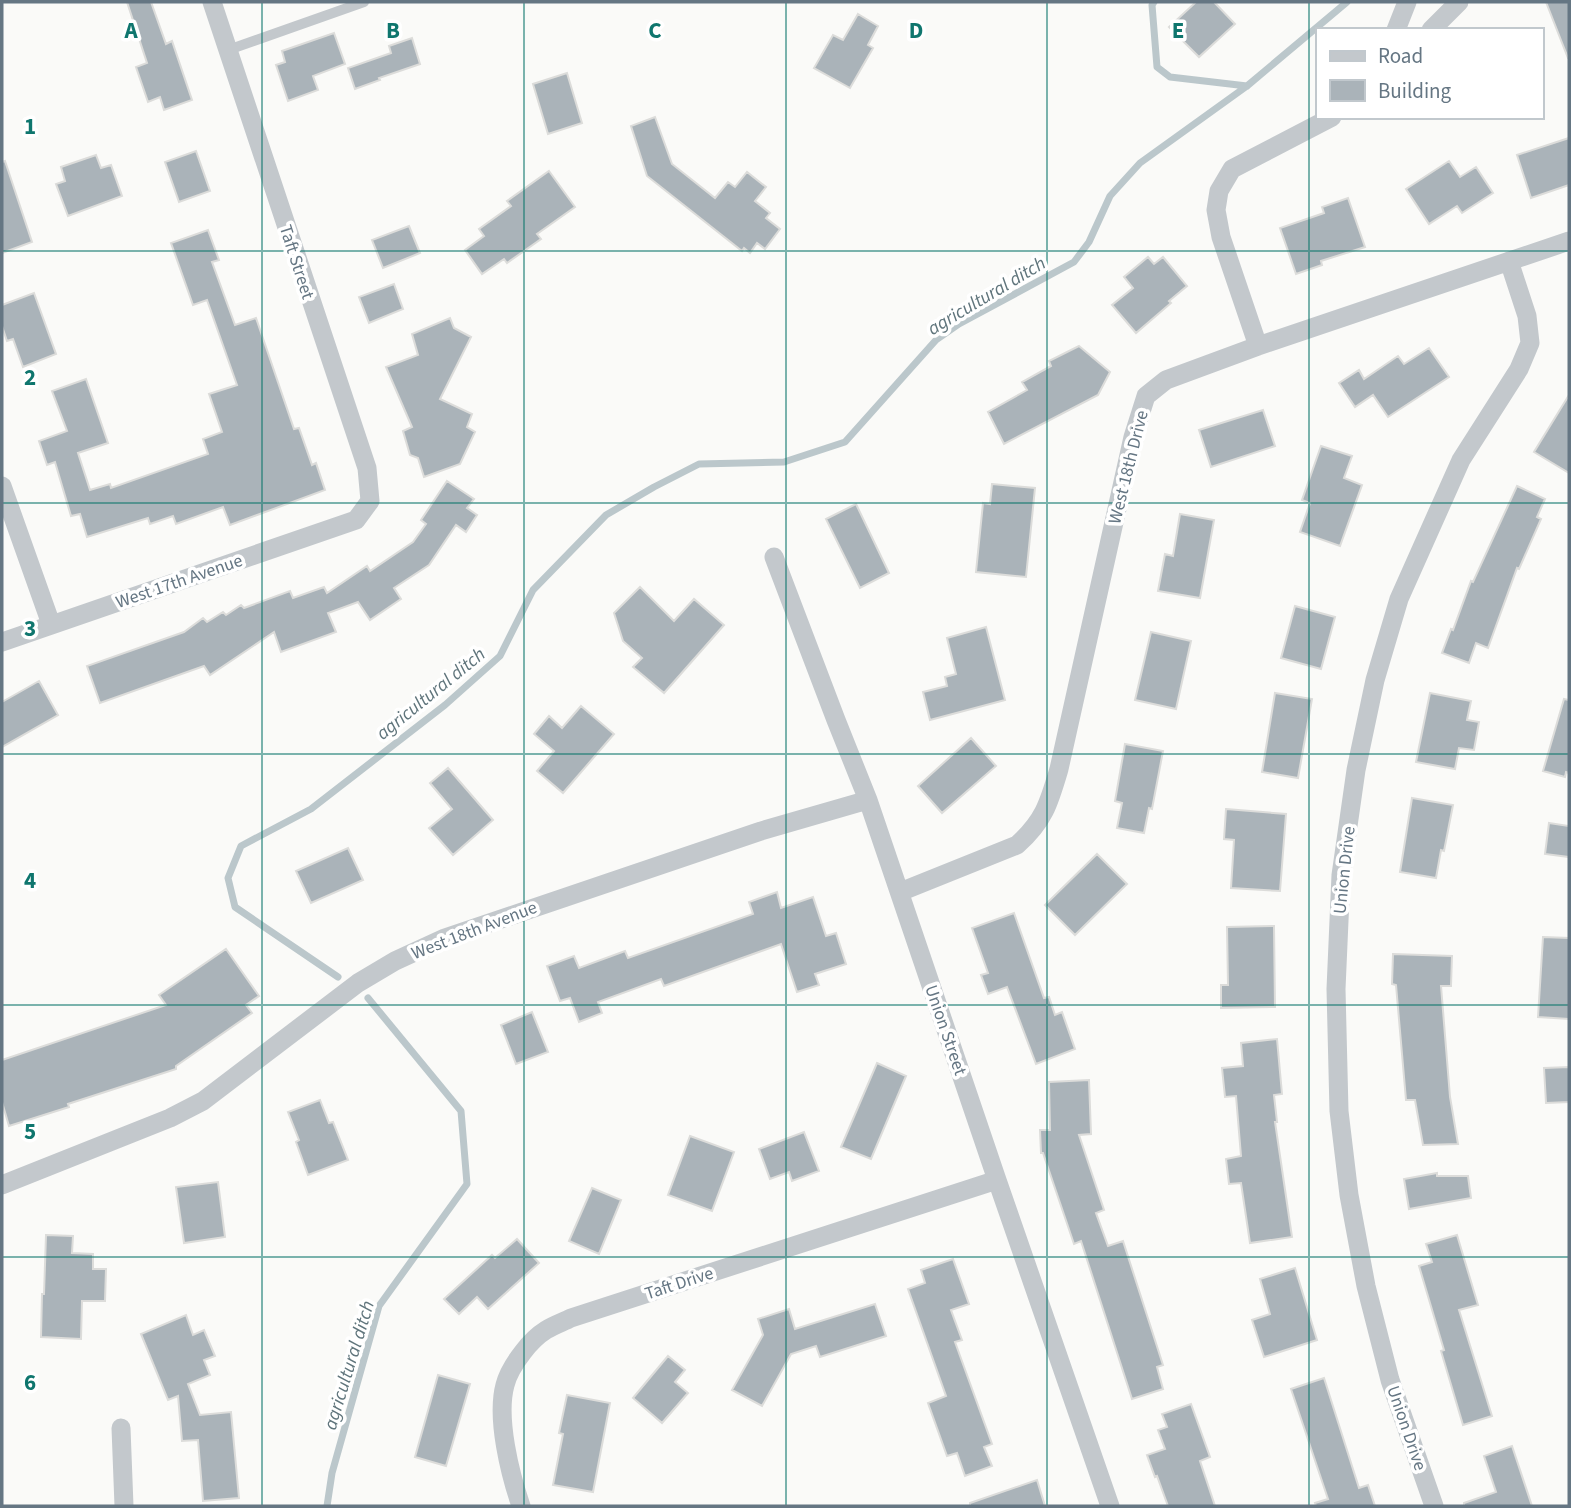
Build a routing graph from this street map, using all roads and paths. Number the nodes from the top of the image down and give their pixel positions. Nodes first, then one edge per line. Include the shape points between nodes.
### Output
1 (212, 2) edge
2 (364, 2) edge
3 (1406, 2) edge
4 (1460, 2) edge
5 (1397, 28) edge
6 (1433, 28) edge
7 (228, 50) junction
8 (1328, 119) edge
9 (1569, 241) edge
10 (1509, 261) junction
11 (1258, 346) junction
12 (2, 486) edge
13 (356, 520) joint
14 (774, 557) dead end
15 (51, 624) junction
16 (2, 642) edge
17 (869, 800) junction
18 (900, 892) junction
19 (997, 1180) junction
20 (2, 1185) edge
21 (121, 1428) dead end
22 (124, 1506) edge
23 (521, 1506) edge
24 (1110, 1506) edge
25 (1434, 1506) edge

1 - 7 street, Taft Street
2 - 7 lane
3 - 5 street
4 - 6 street
7 - 13 street, Taft Street via 367,468 370,501
8 - 11 street via 1232,169 1219,191 1216,210 1221,237
9 - 10 street, West 18th Drive
10 - 11 street, West 18th Drive
10 - 25 street, Union Drive via 1527,316 1530,343 1519,369 1461,460 1399,598 1356,770 1341,875 1336,989 1339,1111 1349,1195 1390,1380
11 - 18 street, West 18th Drive via 1166,380 1146,396 1059,769 1044,815 1017,845
12 - 15 street
13 - 15 street, West 17th Avenue
14 - 17 street, Union Street
15 - 16 street, West 17th Avenue
17 - 18 street, Union Street
17 - 20 street, West 18th Avenue via 761,831 445,938 358,983 203,1101
18 - 19 street, Union Street
19 - 23 street, Taft Drive via 545,1330 515,1363 505,1384 505,1441
19 - 24 street, Union Street
21 - 22 street

